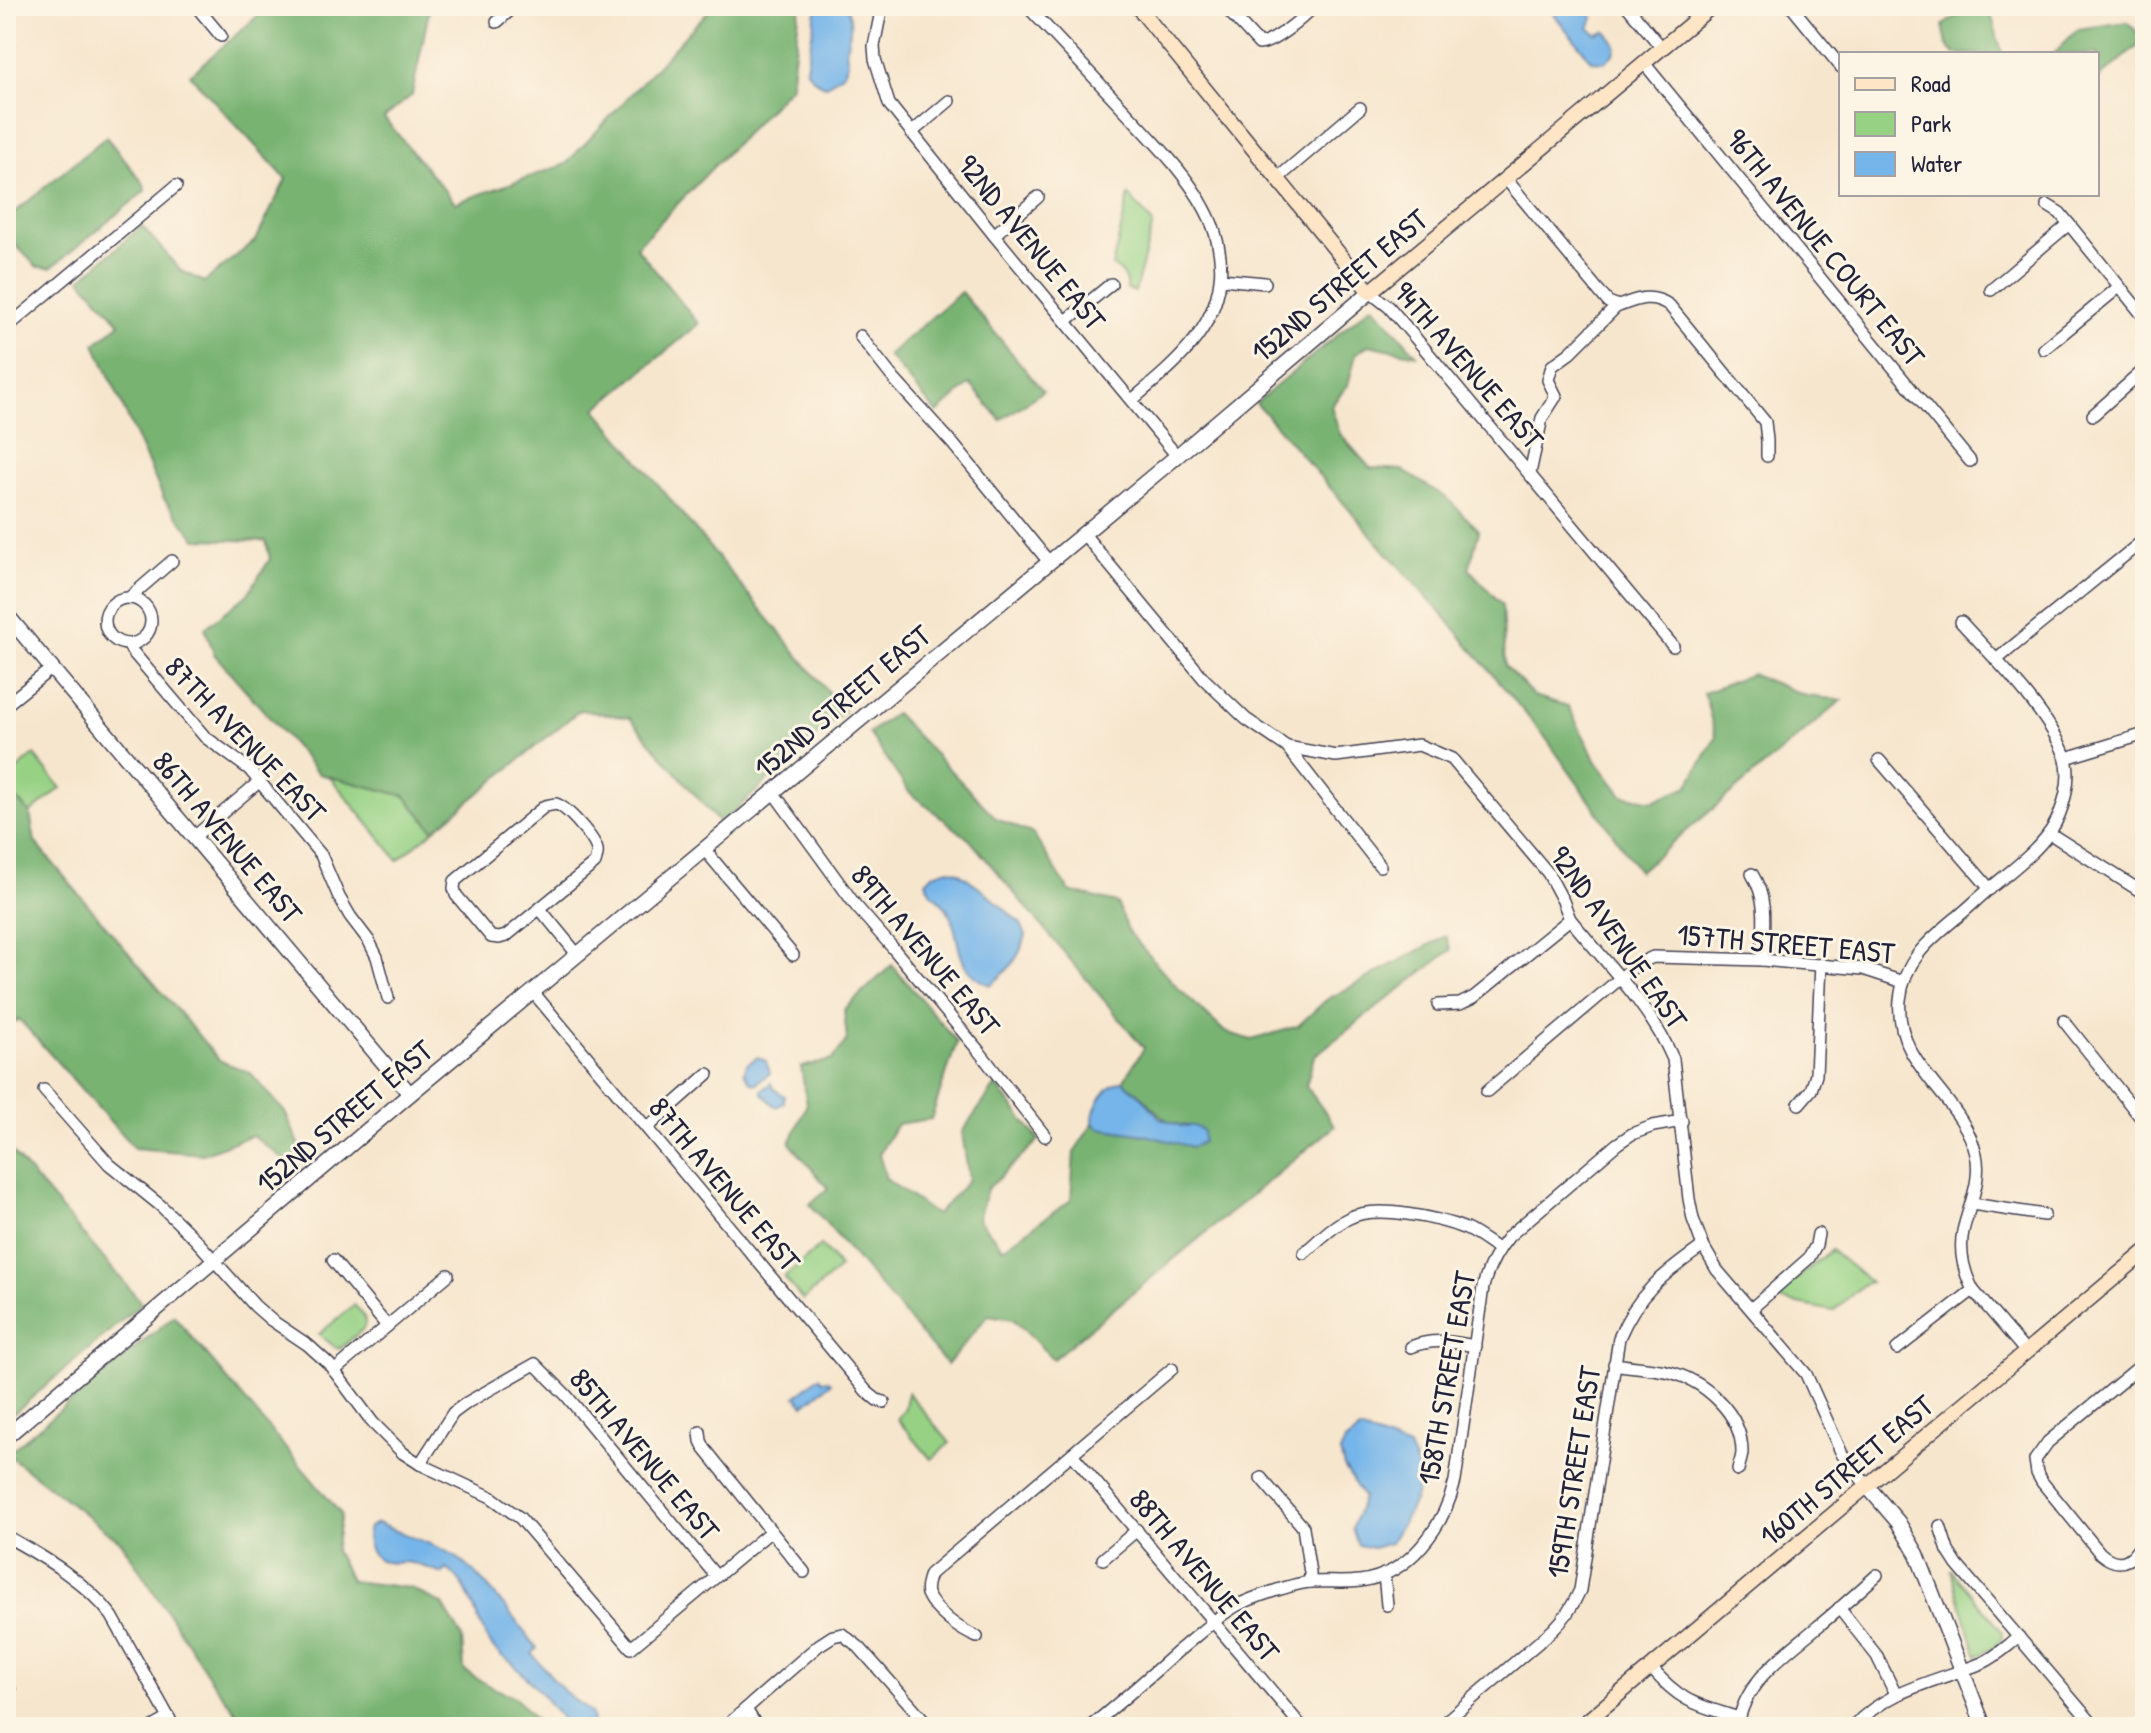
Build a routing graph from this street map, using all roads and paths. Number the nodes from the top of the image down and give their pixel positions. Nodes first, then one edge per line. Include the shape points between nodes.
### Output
1 (196, 6) edge
2 (515, 6) edge
3 (882, 6) edge
4 (1027, 6) edge
5 (1137, 6) edge
6 (1224, 6) edge
7 (1314, 6) edge
8 (1627, 6) edge
9 (1712, 6) edge
10 (1791, 6) edge
11 (497, 22) dead end
12 (221, 36) dead end
13 (1662, 48) junction
14 (1644, 63) junction
15 (1839, 65) edge
16 (949, 101) dead end
17 (1360, 108) dead end
18 (911, 133) junction
19 (1278, 178) junction
20 (1506, 179) junction
21 (176, 186) dead end
22 (1038, 197) dead end
23 (2047, 205) dead end
24 (2069, 224) junction
25 (994, 235) junction
26 (1221, 279) junction
27 (1265, 283) dead end
28 (1111, 284) dead end
29 (2119, 287) junction
30 (1991, 290) dead end
31 (1370, 292) junction
32 (1617, 306) junction
33 (2145, 318) edge
34 (1066, 321) junction
35 (6, 328) edge
36 (860, 336) dead end
37 (2044, 349) dead end
38 (2145, 369) edge
39 (1132, 400) junction
40 (2093, 415) dead end
41 (1177, 456) junction
42 (1767, 456) dead end
43 (1970, 461) dead end
44 (1530, 473) junction
45 (1083, 533) junction
46 (2145, 539) edge
47 (172, 561) dead end
48 (1049, 562) junction
49 (129, 598) junction
50 (6, 614) edge
51 (1961, 622) dead end
52 (128, 644) junction
53 (1673, 646) dead end
54 (1996, 660) junction
55 (52, 668) junction
56 (6, 705) edge
57 (2145, 734) edge
58 (1287, 747) junction
59 (2066, 758) junction
60 (1879, 760) dead end
61 (260, 781) junction
62 (773, 792) junction
63 (2049, 833) junction
64 (194, 837) junction
65 (704, 849) junction
66 (1380, 866) dead end
67 (1752, 874) dead end
68 (1990, 889) junction
69 (2145, 894) edge
70 (540, 909) junction
71 (1570, 919) junction
72 (577, 954) junction
73 (793, 955) dead end
74 (1762, 960) junction
75 (1821, 964) junction
76 (1619, 979) junction
77 (1903, 982) junction
78 (533, 992) junction
79 (388, 998) dead end
80 (1438, 1005) dead end
81 (2064, 1021) dead end
82 (708, 1074) dead end
83 (44, 1090) dead end
84 (1487, 1091) dead end
85 (410, 1094) junction
86 (1799, 1104) dead end
87 (1682, 1121) junction
88 (2145, 1123) edge
89 (647, 1128) junction
90 (1045, 1136) dead end
91 (1972, 1204) junction
92 (2044, 1215) dead end
93 (1818, 1234) dead end
94 (1703, 1246) junction
95 (1498, 1249) junction
96 (2145, 1252) edge
97 (1304, 1253) dead end
98 (333, 1260) dead end
99 (216, 1261) junction
100 (448, 1275) dead end
101 (1973, 1290) junction
102 (1751, 1309) junction
103 (387, 1326) junction
104 (1475, 1346) junction
105 (1411, 1347) dead end
106 (1897, 1349) dead end
107 (2026, 1352) junction
108 (2145, 1362) edge
109 (1614, 1364) junction
110 (1172, 1369) dead end
111 (334, 1371) junction
112 (884, 1402) dead end
113 (700, 1432) dead end
114 (6, 1437) edge
115 (1072, 1454) junction
116 (420, 1464) junction
117 (1738, 1470) dead end
118 (1261, 1478) dead end
119 (1867, 1486) junction
120 (1940, 1526) dead end
121 (1137, 1530) junction
122 (771, 1531) junction
123 (2145, 1535) edge
124 (6, 1536) edge
125 (1103, 1559) dead end
126 (804, 1572) dead end
127 (1384, 1574) junction
128 (1877, 1575) dead end
129 (716, 1576) junction
130 (1310, 1582) junction
131 (1387, 1605) dead end
132 (1839, 1608) junction
133 (1213, 1622) junction
134 (977, 1637) dead end
135 (2019, 1637) junction
136 (1651, 1668) junction
137 (1962, 1669) junction
138 (1896, 1695) junction
139 (746, 1709) junction
140 (1739, 1722) edge
141 (2091, 1722) dead end
142 (171, 1723) edge
143 (153, 1727) edge
144 (725, 1727) edge
145 (757, 1727) edge
146 (930, 1727) edge
147 (1090, 1727) edge
148 (1302, 1727) edge
149 (1439, 1727) edge
150 (1580, 1727) edge
151 (1853, 1727) edge
152 (1984, 1727) edge

1 - 12 street
2 - 11 street
3 - 18 street, 92ND AVENUE EAST via 875,59 889,104
4 - 26 street via 1174,163 1206,209 1217,241
5 - 19 main road, 94TH AVENUE EAST
6 - 7 street via 1259,44
8 - 13 street
9 - 13 main road, 152ND STREET EAST
10 - 15 street
13 - 14 main road, 152ND STREET EAST
14 - 20 main road, 152ND STREET EAST
14 - 43 street, 96TH AVENUE COURT EAST
16 - 18 street
17 - 19 street
18 - 25 street, 92ND AVENUE EAST
19 - 31 main road, 94TH AVENUE EAST
20 - 31 main road, 152ND STREET EAST
20 - 32 street via 1608,302
21 - 35 street
22 - 25 street
23 - 24 street
24 - 29 street
24 - 30 street
25 - 34 street, 92ND AVENUE EAST
26 - 27 street
26 - 39 street via 1191,346
28 - 34 street
29 - 33 street
29 - 37 street
31 - 41 street, 152ND STREET EAST
31 - 44 street, 94TH AVENUE EAST via 1389,307
32 - 42 street via 1647,297 1669,305 1765,422
32 - 44 street via 1552,366 1548,380 1556,396 1542,418
34 - 39 street, 92ND AVENUE EAST
36 - 48 street
38 - 40 street
39 - 41 street, 92ND AVENUE EAST
41 - 45 street, 152ND STREET EAST
44 - 53 street, 94TH AVENUE EAST
45 - 48 street, 152ND STREET EAST
45 - 58 street via 1204,679 1246,719
46 - 54 street
47 - 49 street, 87TH AVENUE EAST
48 - 62 street, 152ND STREET EAST
49 - 52 street, 87TH AVENUE EAST via 143,603 151,624 144,637
49 - 52 street, 87TH AVENUE EAST via 115,602 105,622 110,636
50 - 55 street, 86TH AVENUE EAST
51 - 54 street
52 - 61 street, 87TH AVENUE EAST via 205,737
54 - 59 street via 2041,714
55 - 56 street
55 - 64 street, 86TH AVENUE EAST
57 - 59 street
58 - 66 street
58 - 71 street, 92ND AVENUE EAST via 1336,756 1419,745 1452,759 1548,873
59 - 63 street, 157TH STREET EAST via 2063,801
60 - 68 street
61 - 64 street
61 - 79 street, 87TH AVENUE EAST via 321,855 339,897 377,957
62 - 65 street, 152ND STREET EAST
62 - 90 street, 89TH AVENUE EAST via 856,906
63 - 68 street, 157TH STREET EAST
63 - 69 street
64 - 85 street, 86TH AVENUE EAST
65 - 72 street, 152ND STREET EAST
65 - 73 street
67 - 74 street via 1764,908
68 - 77 street, 157TH STREET EAST via 1928,941
70 - 70 street via 597,859 596,846 565,807 556,804 545,806 454,884 456,895 491,937 506,936
70 - 72 street
71 - 76 street, 92ND AVENUE EAST
71 - 80 street via 1474,997
72 - 78 street, 152ND STREET EAST
74 - 75 street, 157TH STREET EAST
74 - 76 street, 157TH STREET EAST via 1653,957
75 - 77 street, 157TH STREET EAST via 1863,969
75 - 86 street via 1816,1075
76 - 84 street, 157TH STREET EAST
76 - 87 street, 92ND AVENUE EAST via 1667,1044
77 - 91 street via 1902,1034 1970,1133 1978,1162
78 - 85 street, 152ND STREET EAST
78 - 89 street, 87TH AVENUE EAST
81 - 88 street
82 - 89 street
83 - 99 street via 109,1164
85 - 99 street, 152ND STREET EAST
87 - 94 street, 92ND AVENUE EAST via 1693,1219
87 - 95 street, 158TH STREET EAST via 1640,1129 1617,1144
89 - 112 street, 87TH AVENUE EAST via 867,1392
91 - 92 street
91 - 101 street via 1962,1244
93 - 102 street via 1809,1258
94 - 102 street, 92ND AVENUE EAST
94 - 109 street, 159TH STREET EAST via 1634,1307
95 - 97 street via 1463,1228 1386,1211 1350,1217
95 - 104 street, 158TH STREET EAST via 1487,1270
96 - 107 main road, 160TH STREET EAST
98 - 103 street
99 - 111 street via 255,1306
99 - 114 street, 152ND STREET EAST
100 - 103 street
101 - 106 street
101 - 107 street
102 - 119 street, 92ND AVENUE EAST via 1806,1374 1842,1454
103 - 111 street
104 - 105 street via 1441,1340
104 - 127 street, 158TH STREET EAST via 1451,1497 1420,1548
107 - 119 main road, 160TH STREET EAST
108 - 123 street via 2048,1442 2035,1460 2042,1482 2107,1559 2130,1559
109 - 117 street via 1672,1373 1707,1391 1727,1412 1740,1438
109 - 149 street, 159TH STREET EAST via 1580,1590 1572,1608
110 - 115 street
111 - 116 street via 373,1423
113 - 122 street via 705,1449
115 - 121 street, 88TH AVENUE EAST
115 - 134 street via 930,1574 926,1588 935,1604 955,1626
116 - 129 street via 476,1489 520,1518 631,1648
116 - 129 street, 85TH AVENUE EAST via 453,1413 535,1364
118 - 130 street via 1303,1527
119 - 136 main road, 160TH STREET EAST
119 - 137 street via 1907,1534
120 - 135 street via 1957,1565
121 - 125 street
121 - 133 street, 88TH AVENUE EAST
122 - 126 street
122 - 129 street
124 - 142 street via 39,1554 103,1605
127 - 130 street, 158TH STREET EAST via 1363,1581
127 - 131 street
128 - 132 street
130 - 133 street, 158TH STREET EAST via 1254,1598
132 - 138 street via 1877,1656
132 - 140 street via 1768,1669
133 - 147 street, 158TH STREET EAST
133 - 148 street, 88TH AVENUE EAST
135 - 137 street via 1992,1658
135 - 141 street
136 - 140 street via 1686,1700
136 - 150 main road, 160TH STREET EAST
137 - 138 street
137 - 152 street
138 - 151 street
139 - 144 street
139 - 145 street
139 - 146 street via 819,1645 842,1634
142 - 143 street

